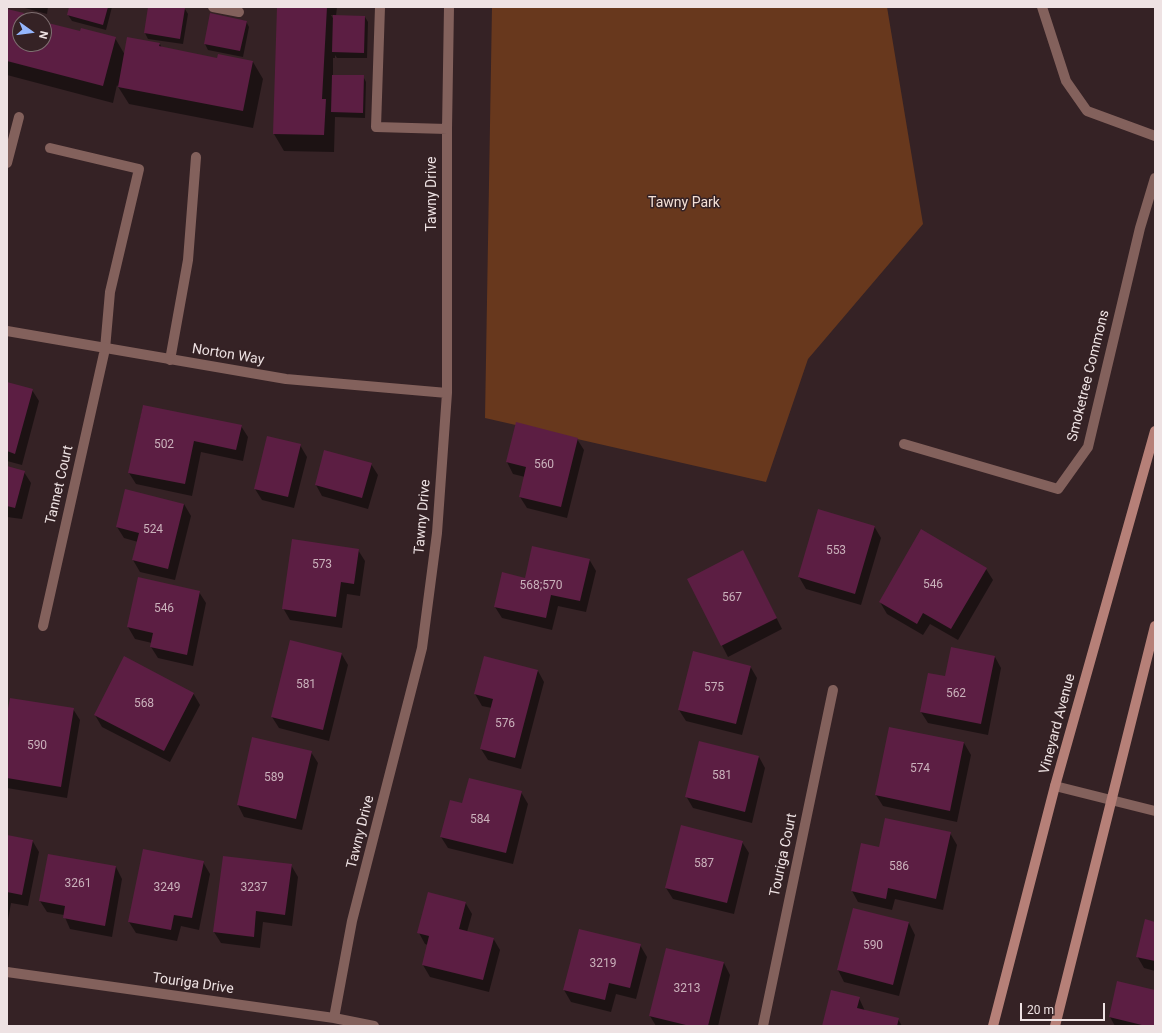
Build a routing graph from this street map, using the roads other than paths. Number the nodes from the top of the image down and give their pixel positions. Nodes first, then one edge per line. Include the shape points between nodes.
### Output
1 (213, 7) edge
2 (380, 7) edge
3 (449, 7) edge
4 (1042, 7) edge
5 (239, 12) dead end
6 (19, 117) dead end
7 (447, 129) junction
8 (1155, 136) edge
9 (50, 148) dead end
10 (196, 157) dead end
11 (7, 163) edge
12 (1155, 178) edge
13 (7, 331) edge
14 (105, 349) junction
15 (170, 360) junction
16 (446, 393) junction
17 (1155, 430) edge
18 (904, 444) dead end
19 (43, 626) dead end
20 (1155, 626) edge
21 (834, 690) dead end
22 (1055, 786) junction
23 (1112, 800) junction
24 (1155, 811) edge
25 (7, 972) edge
26 (334, 1018) junction
27 (374, 1026) edge
28 (763, 1026) edge
29 (993, 1026) edge
30 (1055, 1026) edge

1 - 5 street
2 - 7 street via 376,127
3 - 7 street, Tawny Drive
4 - 8 street via 1066,81 1086,110
6 - 11 street
7 - 16 street, Tawny Drive
9 - 14 street, Tannet Court via 139,169 110,292
10 - 15 street via 188,260
12 - 18 street, Smoketree Commons via 1140,228 1088,447 1058,489
13 - 14 street, Norton Way
14 - 15 street, Norton Way
14 - 19 street, Tannet Court
15 - 16 street, Norton Way via 286,379
16 - 26 street, Tawny Drive via 437,533 422,648 352,920
17 - 22 street, Vineyard Avenue
20 - 23 street
21 - 28 street, Touriga Court
22 - 23 street
22 - 29 street, Vineyard Avenue
23 - 24 street
23 - 30 street
25 - 26 street, Touriga Drive
26 - 27 street, Touriga Drive

